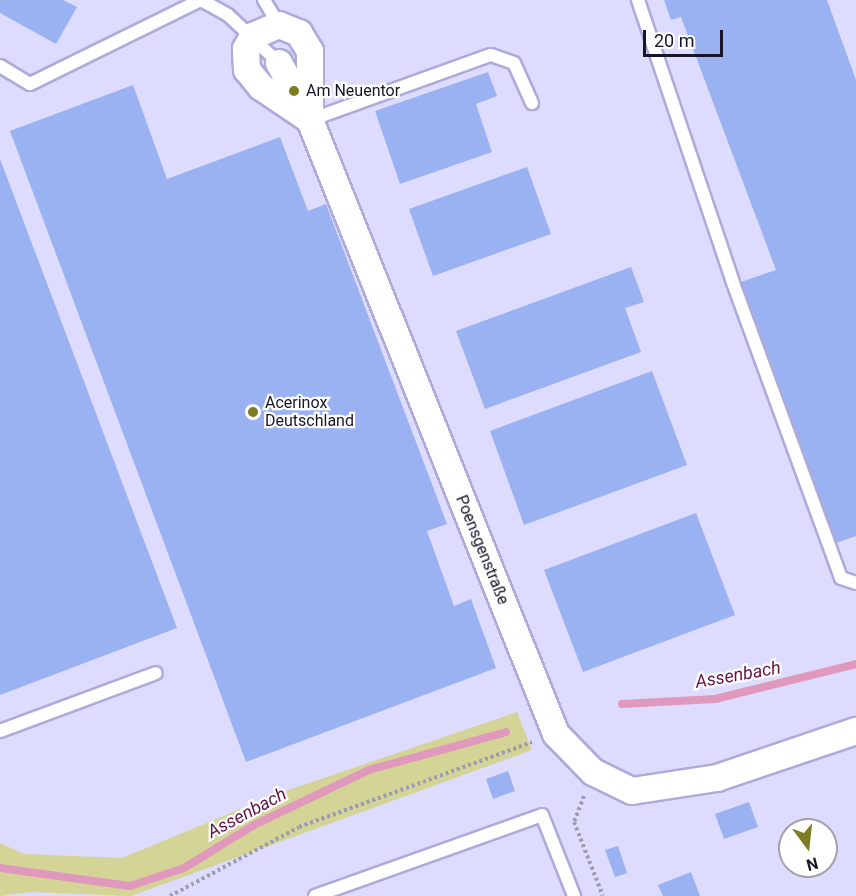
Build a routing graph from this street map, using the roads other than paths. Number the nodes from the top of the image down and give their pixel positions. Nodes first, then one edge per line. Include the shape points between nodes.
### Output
1 (201, 0) edge
2 (264, 0) edge
3 (638, 0) edge
4 (279, 25) junction
5 (253, 36) junction
6 (279, 63) joint
7 (0, 66) edge
8 (532, 103) dead end
9 (310, 120) junction
10 (856, 583) edge
11 (156, 673) dead end
12 (0, 731) edge
13 (856, 731) edge
14 (315, 896) edge
15 (574, 896) edge

1 - 5 lane
1 - 7 lane via 30,84
2 - 4 lane
3 - 10 lane via 732,280 841,578
4 - 5 street
4 - 9 street via 299,33 310,51
5 - 6 lane
5 - 9 street via 244,58 252,79
6 - 9 street, Poensgenstraße
8 - 9 lane via 514,63 490,55
9 - 13 street, Poensgenstraße via 556,734 593,772 632,791 717,778
11 - 12 lane
14 - 15 lane via 542,815

